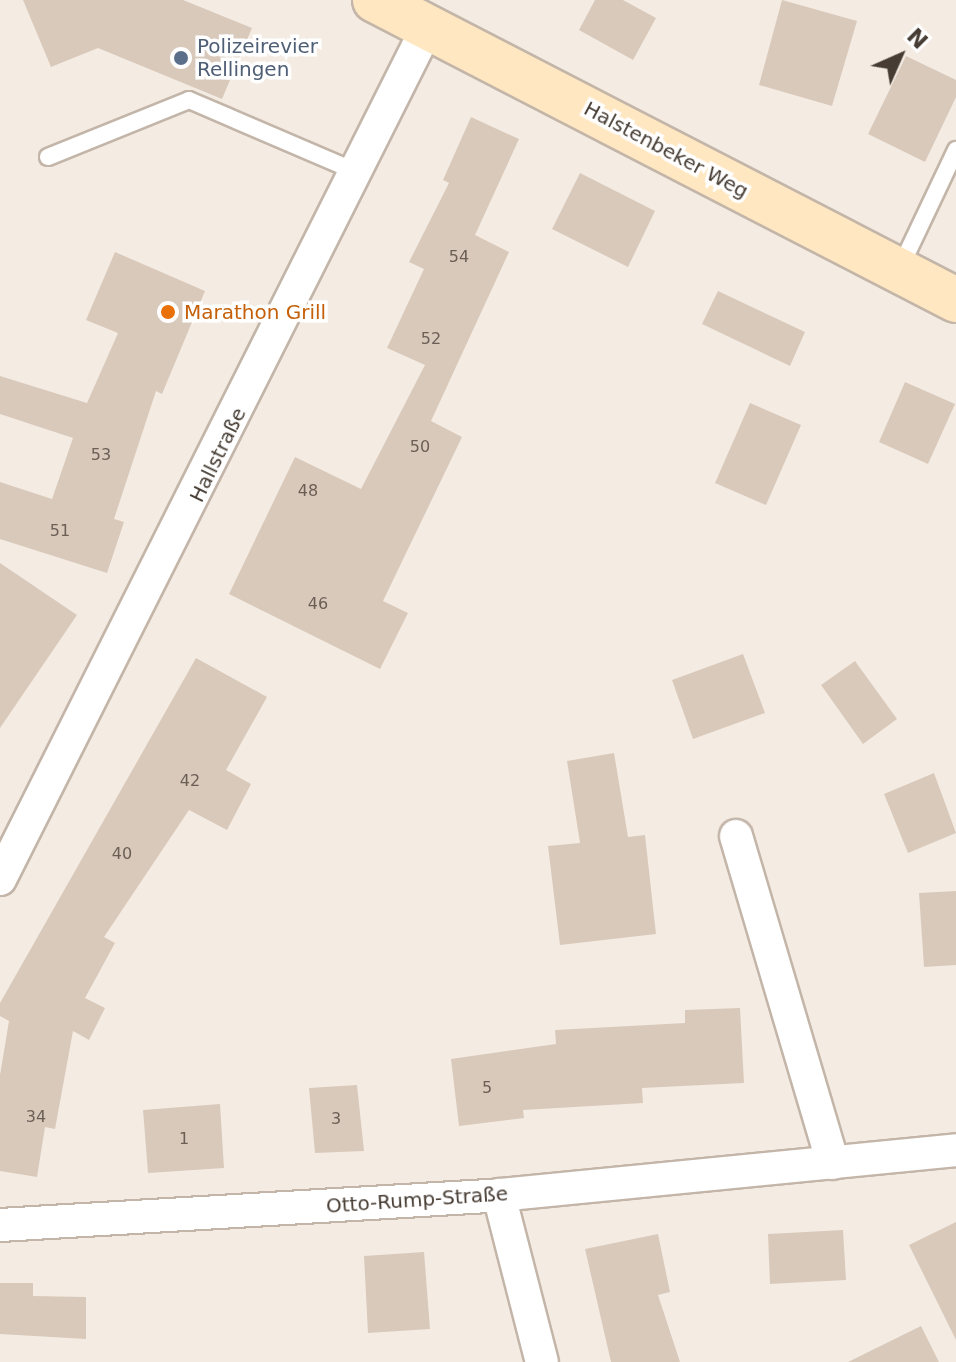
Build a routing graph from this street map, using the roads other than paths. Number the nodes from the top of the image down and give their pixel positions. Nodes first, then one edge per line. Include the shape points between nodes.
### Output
1 (375, 0) edge
2 (433, 13) edge
3 (956, 150) edge
4 (48, 157) dead end
5 (357, 172) junction
6 (899, 271) junction
7 (956, 300) edge
8 (736, 836) dead end
9 (0, 879) edge
10 (956, 1150) edge
11 (833, 1163) junction
12 (499, 1195) junction
13 (0, 1225) edge
14 (542, 1362) edge

1 - 2 main road, Halstenbeker Weg
2 - 5 street, Hallstraße
2 - 6 main road, Halstenbeker Weg
3 - 6 lane
4 - 5 lane via 189,100
5 - 9 street, Hallstraße
6 - 7 main road, Halstenbeker Weg
8 - 11 street
10 - 11 street, Otto-Rump-Straße
11 - 12 street, Otto-Rump-Straße
12 - 13 street, Otto-Rump-Straße
12 - 14 street

